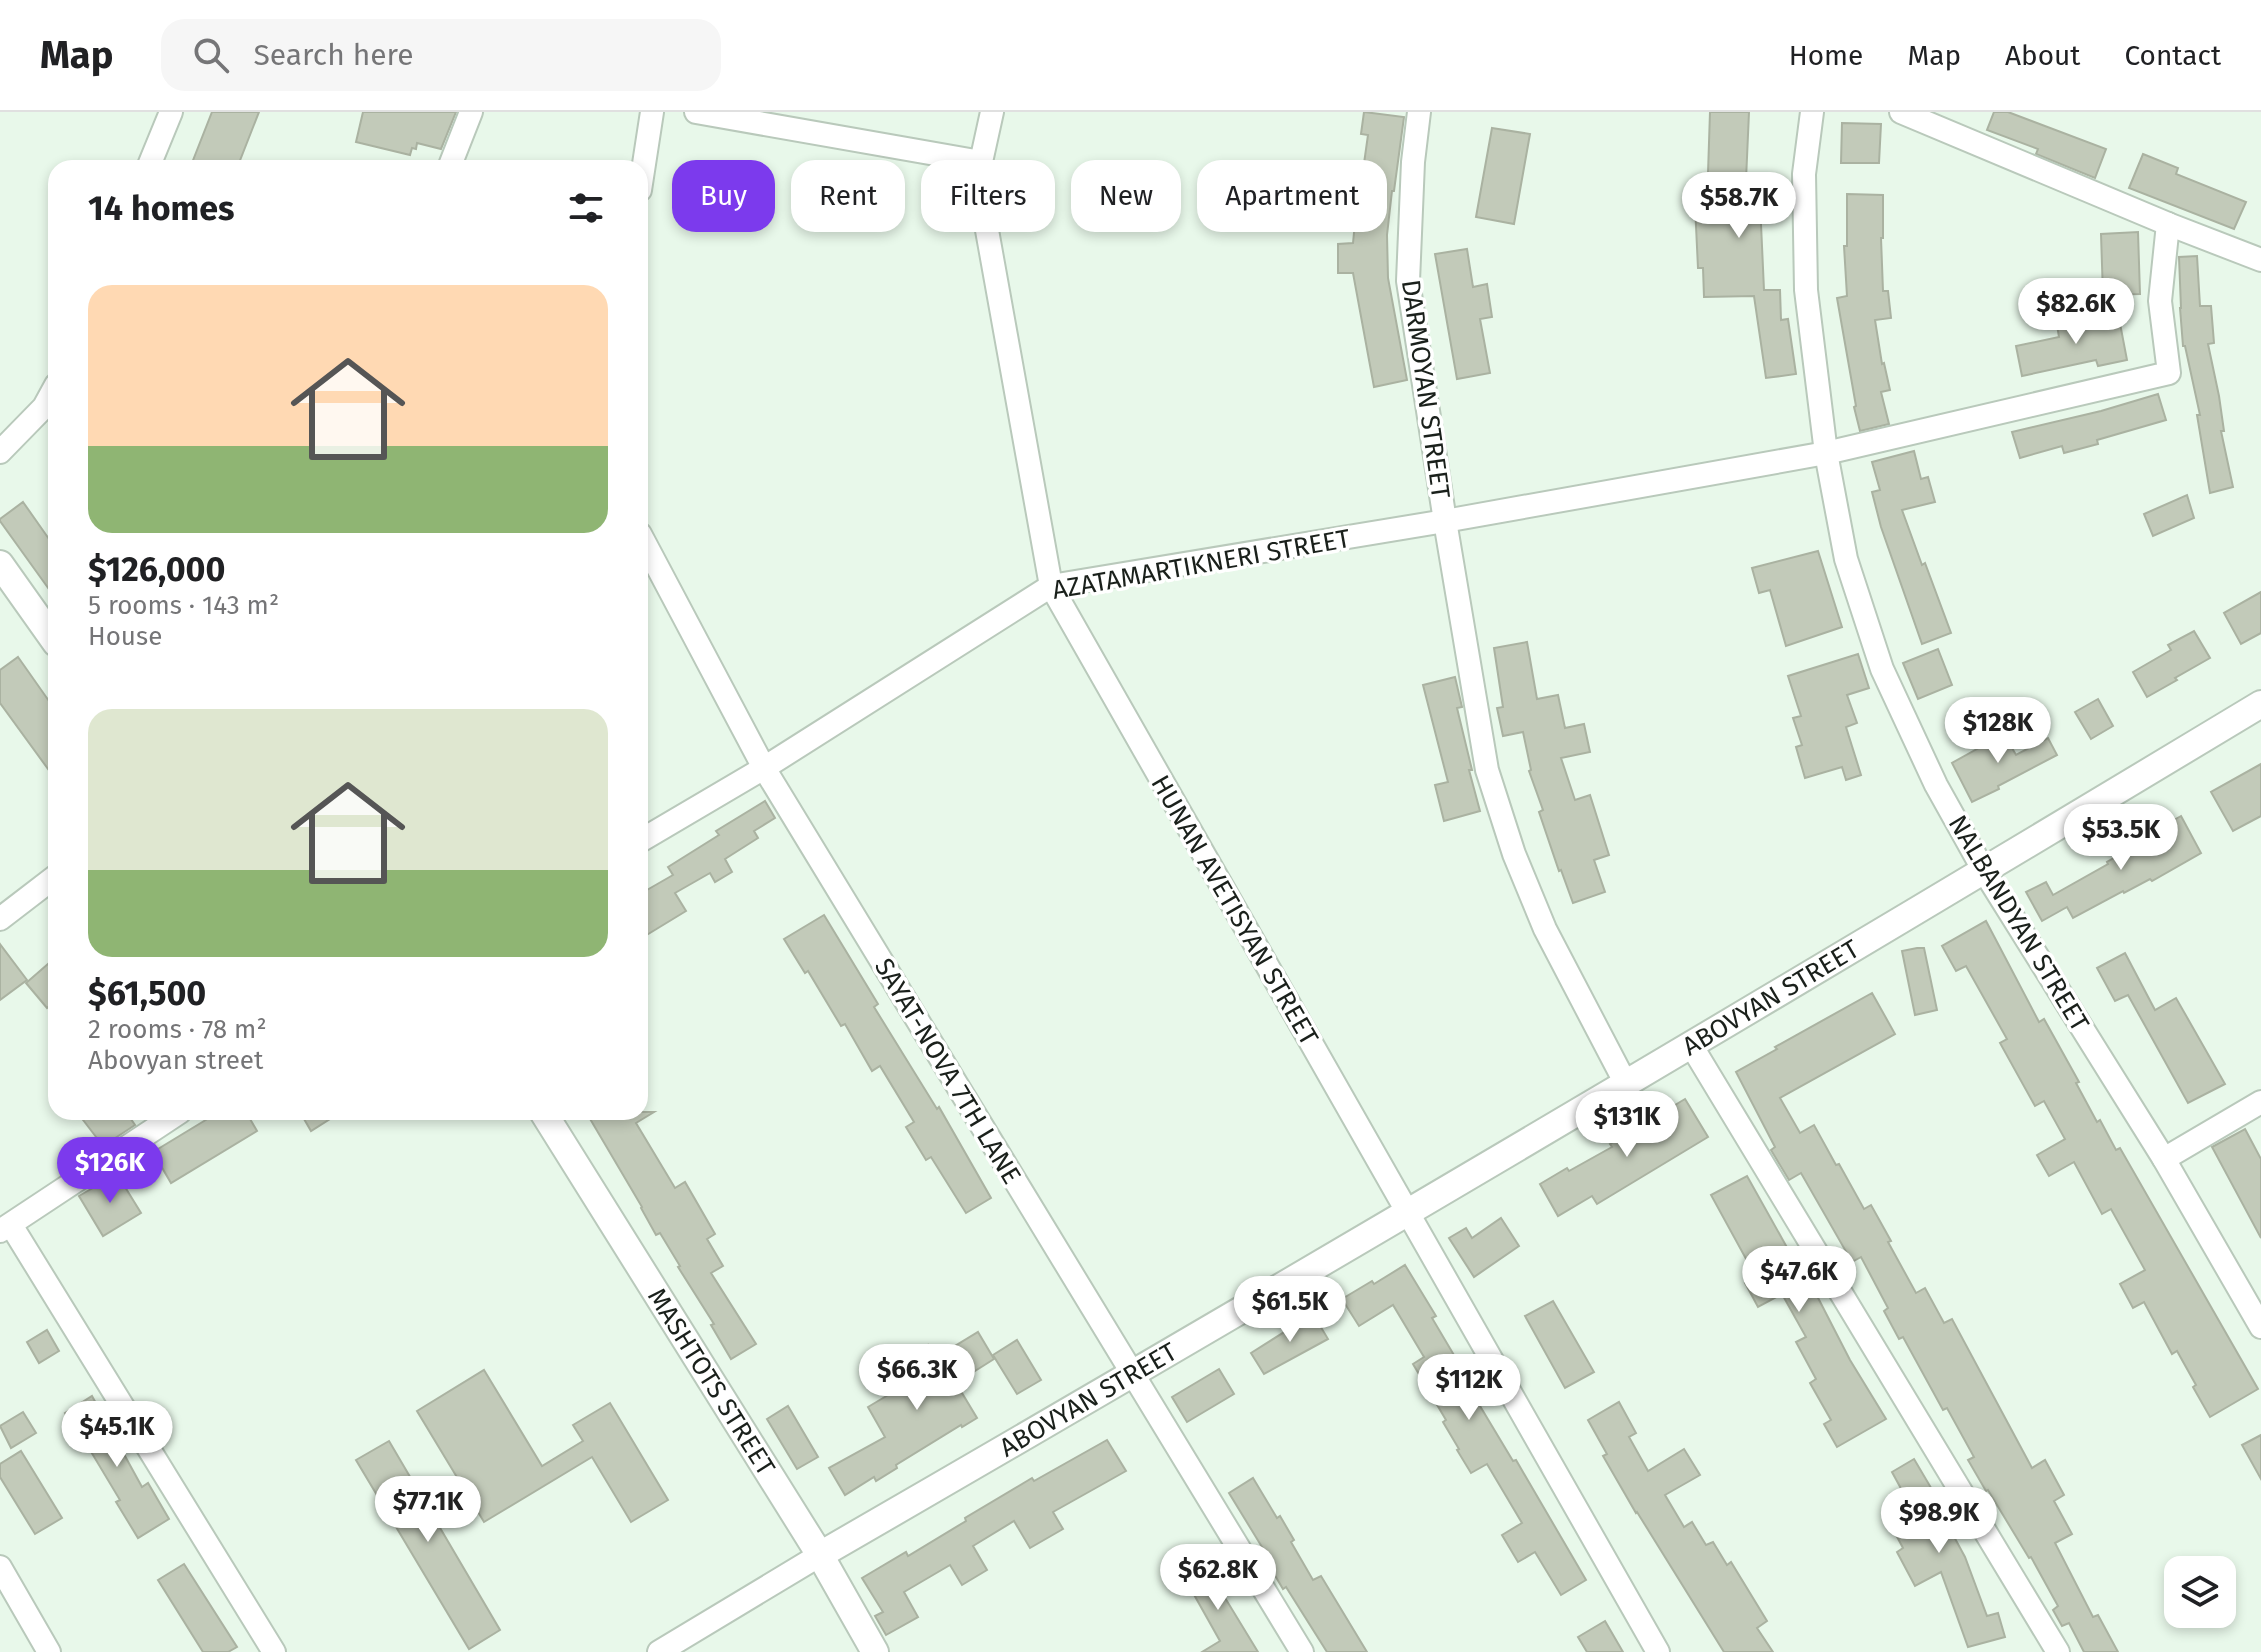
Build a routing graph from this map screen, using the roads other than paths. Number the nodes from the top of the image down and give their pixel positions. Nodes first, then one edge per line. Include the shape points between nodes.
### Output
1 (171, 112) edge
2 (471, 112) edge
3 (652, 112) edge
4 (696, 112) edge
5 (992, 112) edge
6 (1419, 112) edge
7 (1812, 112) edge
8 (1901, 112) edge
9 (151, 160) edge
10 (452, 160) edge
11 (645, 160) edge
12 (970, 160) edge
13 (981, 160) edge
14 (2168, 224) junction
15 (987, 232) edge
16 (2261, 260) edge
17 (48, 400) edge
18 (0, 452) edge
19 (1826, 453) junction
20 (1445, 521) junction
21 (648, 549) edge
22 (0, 564) edge
23 (1051, 586) junction
24 (48, 632) edge
25 (2261, 704) edge
26 (764, 768) junction
27 (648, 836) edge
28 (1984, 871) junction
29 (48, 882) edge
30 (0, 919) edge
31 (1691, 1045) junction
32 (1626, 1084) junction
33 (2261, 1102) edge
34 (168, 1120) edge
35 (548, 1120) edge
36 (2164, 1159) junction
37 (1407, 1213) junction
38 (5, 1228) edge
39 (2261, 1327) edge
40 (1133, 1374) junction
41 (820, 1555) junction
42 (0, 1567) edge
43 (49, 1652) edge
44 (274, 1652) edge
45 (659, 1652) edge
46 (875, 1652) edge
47 (1302, 1652) edge
48 (1658, 1652) edge
49 (2058, 1652) edge

1 - 9 street
2 - 10 street
3 - 11 street
4 - 12 street
5 - 13 street, HUNAN AVETISYAN STREET
6 - 20 street, DARMOYAN STREET via 1408,281
7 - 19 street, NALBANDYAN STREET via 1804,174 1806,290
8 - 14 street
14 - 16 street
14 - 19 street, AZATAMARTIKNERI STREET via 2160,301 2169,373
15 - 23 street, HUNAN AVETISYAN STREET
17 - 18 street
19 - 20 street, AZATAMARTIKNERI STREET
19 - 28 street, NALBANDYAN STREET via 1846,559 1882,669 1936,785
20 - 23 street, AZATAMARTIKNERI STREET
20 - 32 street, DARMOYAN STREET via 1487,770 1514,854 1545,929
21 - 26 street, SAYAT-NOVA 7TH LANE
22 - 24 main road
23 - 26 street, AZATAMARTIKNERI STREET
23 - 37 street, HUNAN AVETISYAN STREET
25 - 28 main road, ABOVYAN STREET
26 - 27 street, AZATAMARTIKNERI STREET
26 - 40 street, SAYAT-NOVA 7TH LANE
28 - 31 main road, ABOVYAN STREET
28 - 36 street, NALBANDYAN STREET
29 - 30 street
31 - 32 main road, ABOVYAN STREET
31 - 49 street
32 - 37 main road, ABOVYAN STREET
33 - 36 street
34 - 38 street
35 - 41 main road, MASHTOTS STREET
36 - 39 street, NALBANDYAN STREET
37 - 40 main road, ABOVYAN STREET
37 - 48 street, HUNAN AVETISYAN STREET
38 - 44 street
40 - 41 main road, ABOVYAN STREET
40 - 47 street, SAYAT-NOVA 7TH LANE
41 - 45 street, ABOVYAN STREET
41 - 46 main road, MASHTOTS STREET
42 - 43 street

